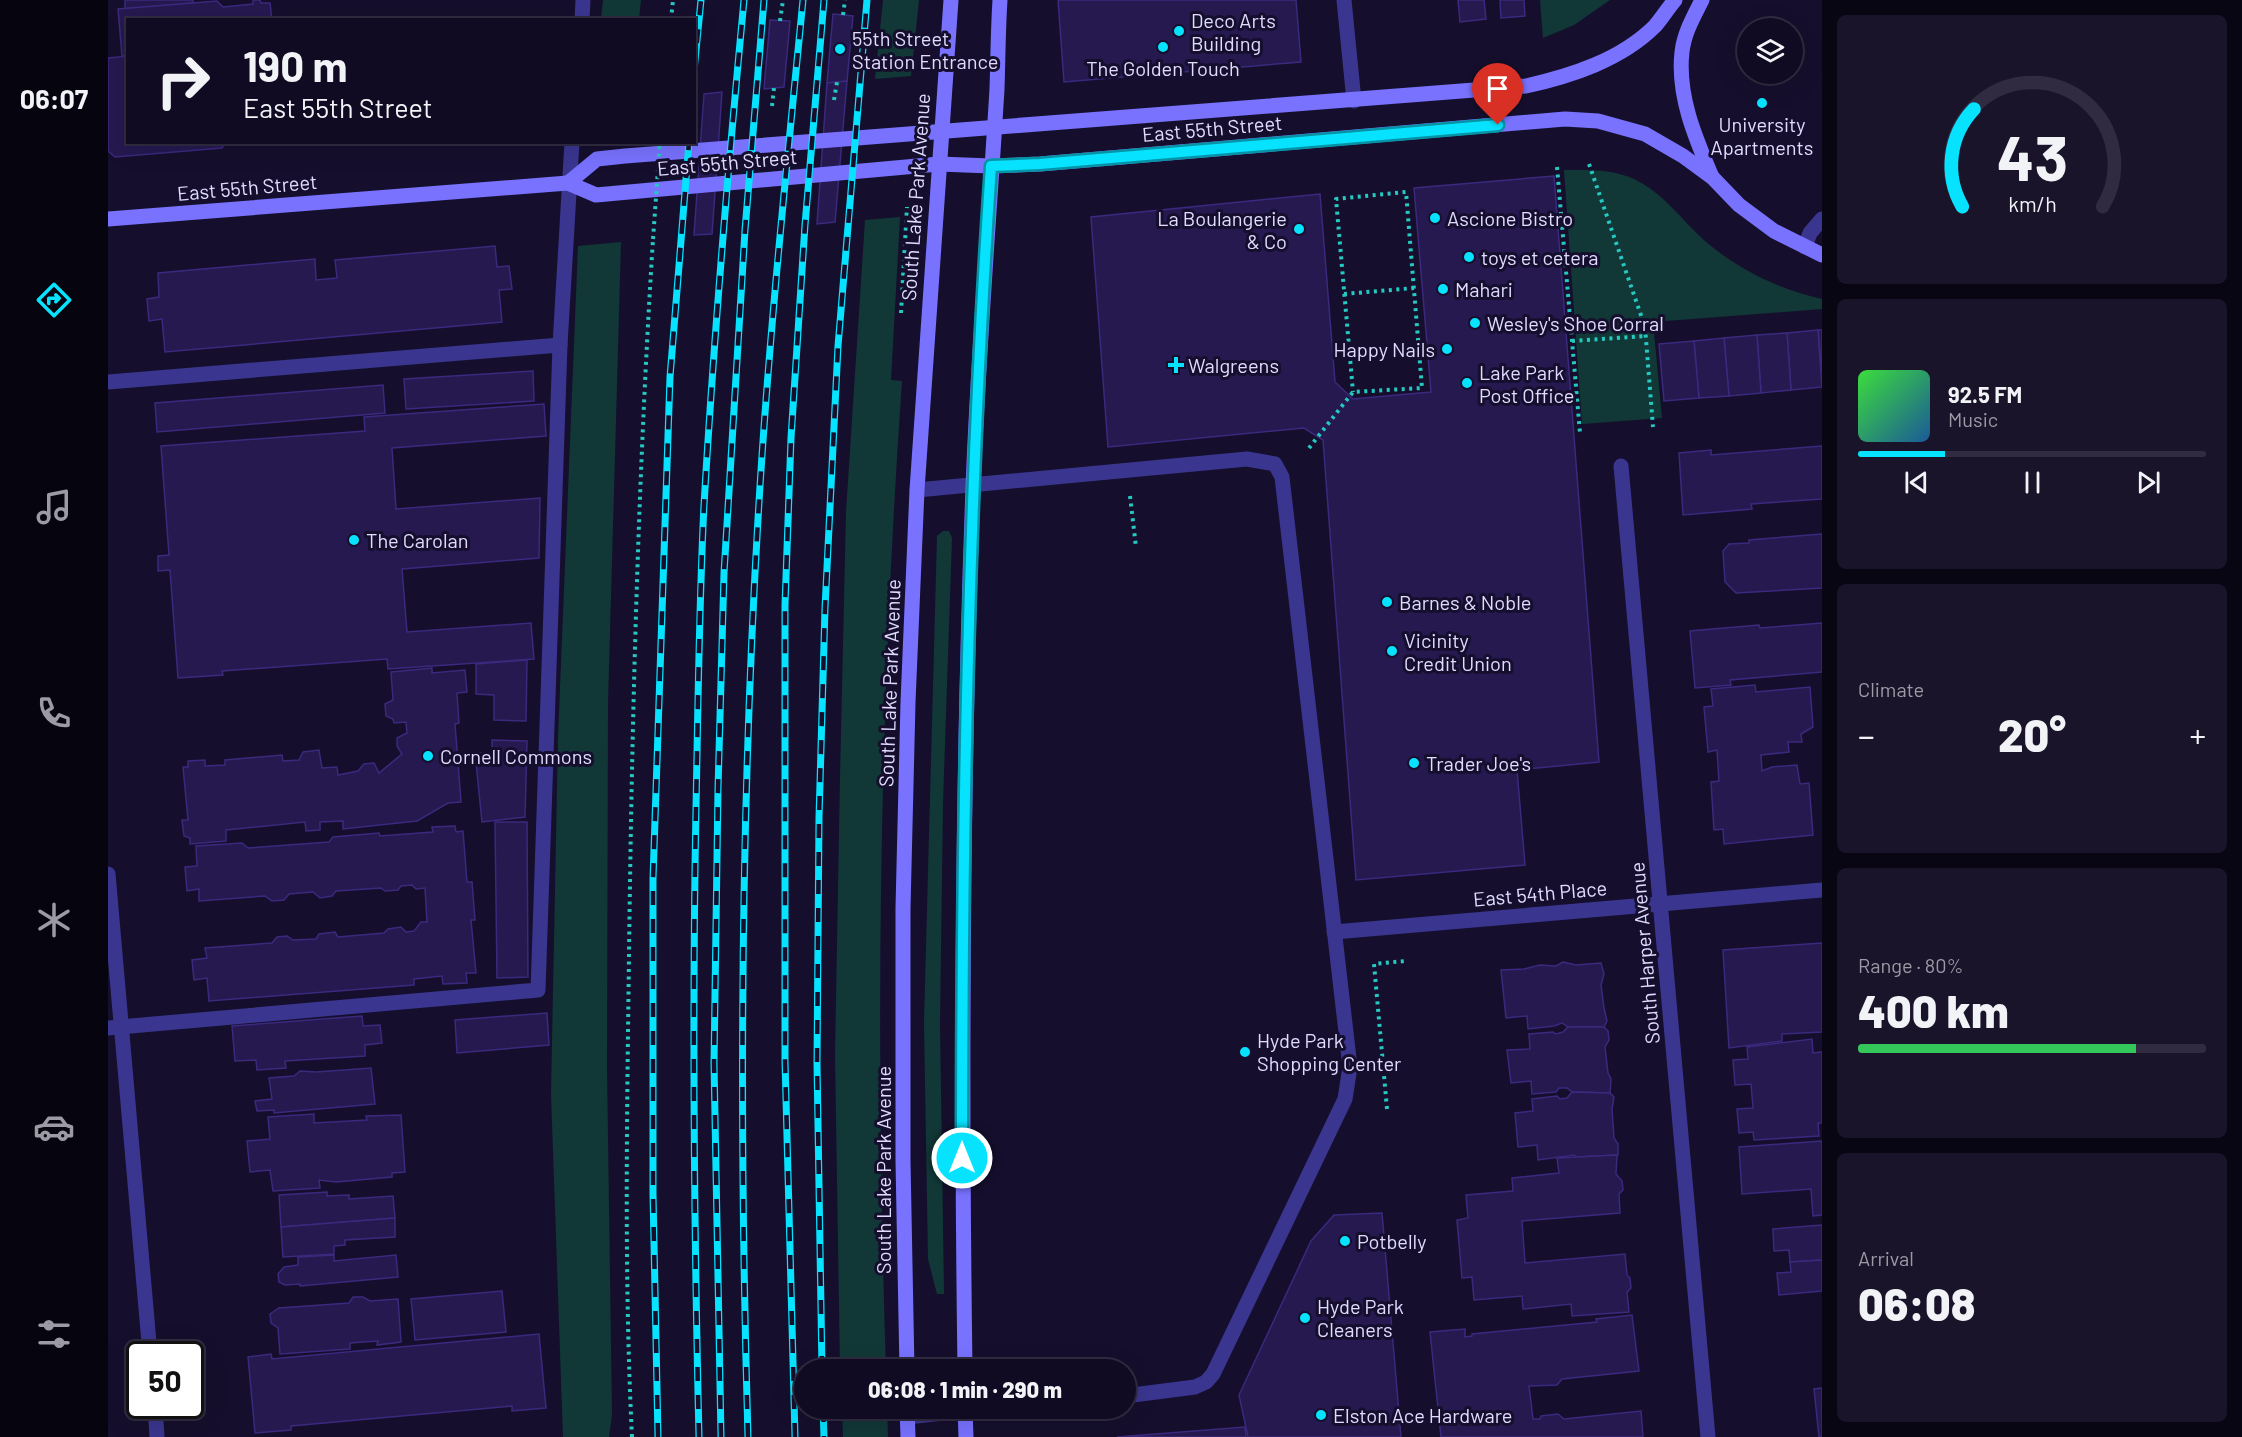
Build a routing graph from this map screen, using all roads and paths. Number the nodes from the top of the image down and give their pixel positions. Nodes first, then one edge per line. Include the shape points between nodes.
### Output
1 (583, 0) edge
2 (673, 0) edge
3 (783, 0) edge
4 (845, 0) edge
5 (951, 0) edge
6 (1000, 0) edge
7 (1344, 0) edge
8 (1675, 0) edge
9 (1702, 0) edge
10 (843, 15) dead end
11 (582, 18) edge
12 (671, 18) edge
13 (780, 21) dead end
14 (837, 82) dead end
15 (774, 88) dead end
16 (834, 100) dead end
17 (1354, 101) junction
18 (772, 106) dead end
19 (994, 128) junction
20 (941, 131) junction
21 (572, 144) edge
22 (660, 144) edge
23 (939, 164) junction
24 (1589, 164) dead end
25 (991, 166) junction
26 (1557, 167) dead end
27 (1713, 178) junction
28 (568, 183) junction
29 (907, 207) dead end
30 (108, 219) edge
31 (1822, 219) edge
32 (1805, 247) junction
33 (1822, 255) edge
34 (1414, 288) junction
35 (1344, 294) junction
36 (900, 324) dead end
37 (1646, 336) junction
38 (1572, 341) junction
39 (560, 345) junction
40 (108, 382) edge
41 (1353, 392) junction
42 (1653, 427) dead end
43 (1580, 433) dead end
44 (1309, 448) dead end
45 (1621, 466) dead end
46 (973, 486) junction
47 (917, 490) junction
48 (1130, 496) dead end
49 (1136, 547) dead end
50 (108, 874) edge
51 (1822, 890) edge
52 (1661, 904) junction
53 (1334, 932) junction
54 (1405, 962) dead end
55 (115, 1028) edge
56 (1387, 1109) dead end
57 (149, 1341) edge
58 (907, 1359) edge
59 (965, 1359) edge
60 (1136, 1395) edge
61 (155, 1419) edge
62 (907, 1419) edge
63 (965, 1419) edge
64 (157, 1437) edge
65 (632, 1437) edge
66 (908, 1437) edge
67 (966, 1437) edge
68 (1708, 1437) edge

1 - 11 street
2 - 12 path
3 - 13 path
4 - 10 path
5 - 20 main road, South Lake Park Avenue
6 - 19 main road
7 - 17 street
8 - 17 main road, East 55th Street via 1654,26 1615,55 1565,78 1526,86
9 - 27 main road via 1686,34 1681,73 1686,108
14 - 16 path
15 - 18 path
17 - 19 main road, East 55th Street
19 - 20 main road, East 55th Street
19 - 25 main road
20 - 23 main road, South Lake Park Avenue
20 - 28 main road, East 55th Street via 597,159
21 - 28 street
22 - 65 path, bridge via 644,387 631,758 627,1346
23 - 25 main road, East 55th Street
23 - 28 main road, East 55th Street via 596,195
23 - 47 main road, South Lake Park Avenue
24 - 37 path
25 - 27 main road, East 55th Street via 1565,119 1598,121 1645,134
25 - 46 main road
26 - 38 path
27 - 32 main road, East 55th Street via 1739,205 1774,231
28 - 30 main road, East 55th Street
28 - 39 street
29 - 36 path
31 - 32 street
32 - 33 main road, East 55th Street
34 - 35 path
34 - 35 path via 1406,192 1336,199
34 - 41 path via 1422,388
35 - 41 path
37 - 38 path
37 - 42 path
38 - 43 path
39 - 40 street
39 - 55 street via 538,990
41 - 44 path
45 - 52 street, South Harper Avenue
46 - 47 street
46 - 53 street via 1247,459 1275,464 1284,488
46 - 59 main road via 962,902
47 - 58 main road, South Lake Park Avenue via 903,908
48 - 49 path
50 - 55 street
51 - 52 street, East 54th Place
52 - 53 street, East 54th Place
52 - 68 street, South Harper Avenue
53 - 60 street via 1350,1067 1345,1099 1213,1374 1195,1387
54 - 56 path via 1374,964
55 - 57 street
61 - 64 street
62 - 66 main road
63 - 67 main road

